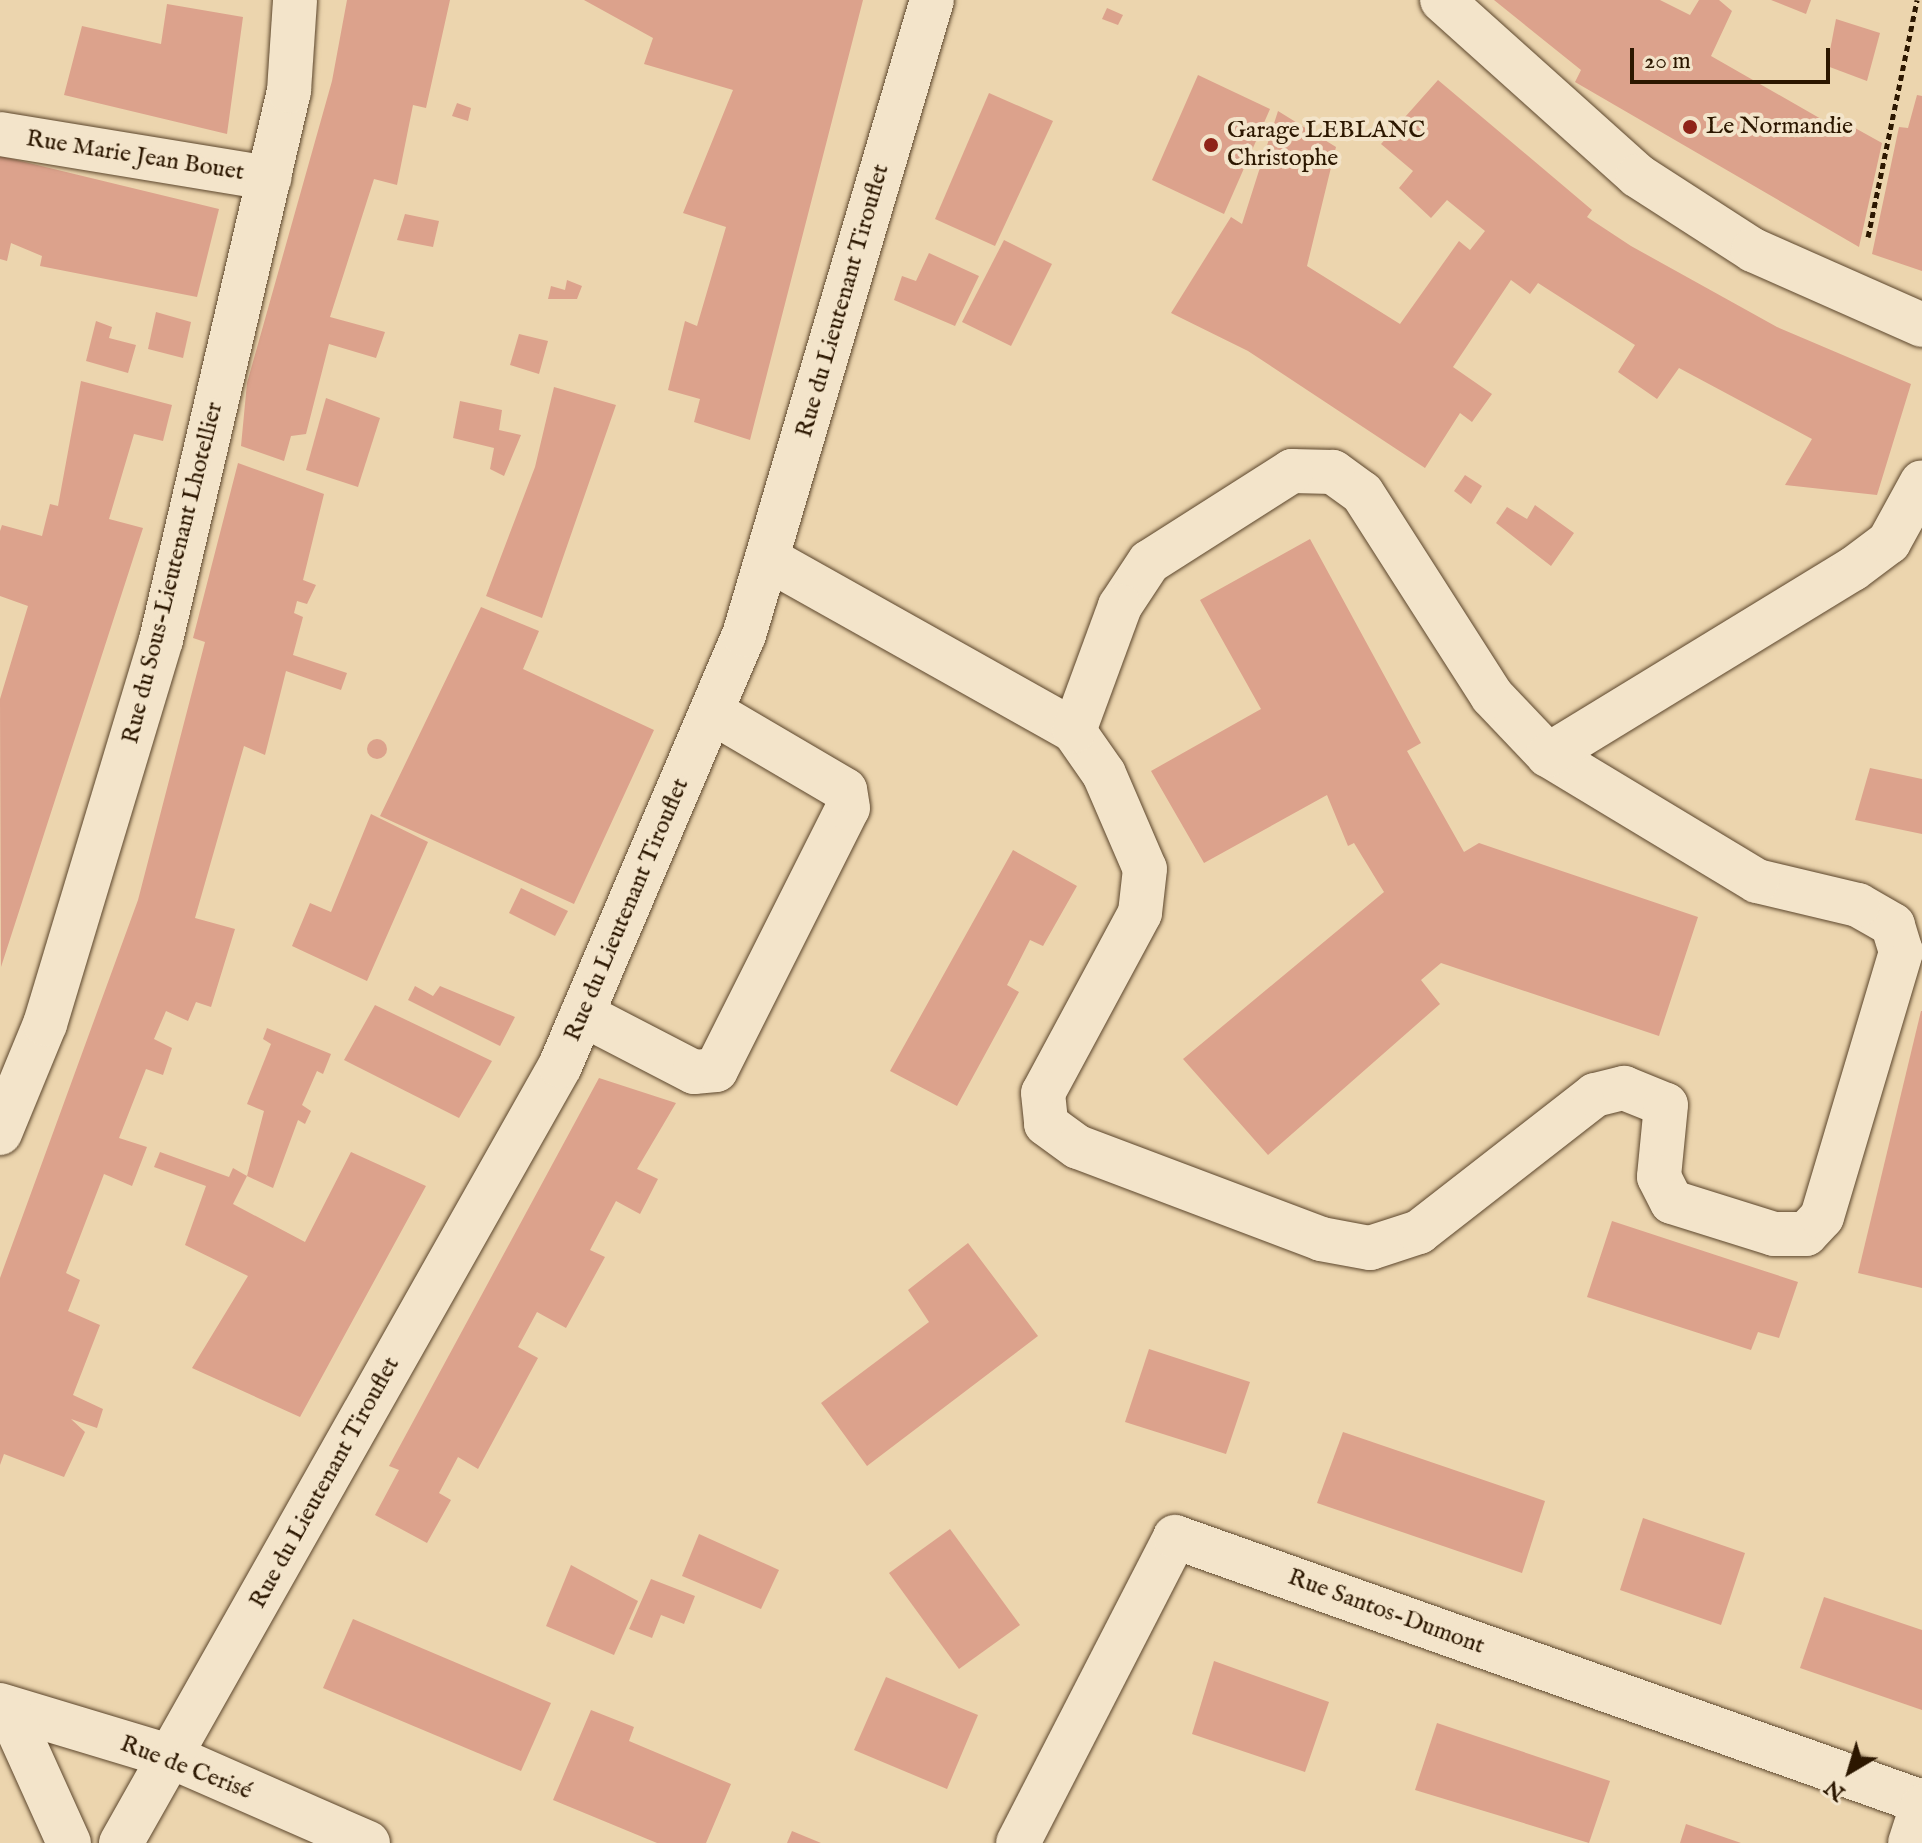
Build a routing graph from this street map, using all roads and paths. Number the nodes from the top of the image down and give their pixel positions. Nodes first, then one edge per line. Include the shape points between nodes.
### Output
1 (295, 0) edge
2 (932, 0) edge
3 (1442, 0) edge
4 (1917, 0) edge
5 (0, 134) edge
6 (269, 178) junction
7 (1856, 297) junction
8 (1922, 325) edge
9 (1922, 482) edge
10 (768, 559) junction
11 (712, 712) junction
12 (1074, 731) junction
13 (1548, 755) junction
14 (582, 1014) junction
15 (0, 1133) edge
16 (4, 1706) edge
17 (172, 1757) junction
18 (1922, 1805) edge
19 (69, 1843) edge
20 (121, 1843) edge
21 (368, 1843) edge
22 (1018, 1843) edge
23 (1910, 1843) edge

1 - 6 street, Rue du Sous-Lieutenant Lhotellier via 289,91
2 - 10 street, Rue du Lieutenant Tirouflet
3 - 7 street via 1638,176 1753,250
4 - 7 path
5 - 6 street, Rue Marie Jean Bouet
6 - 15 street, Rue du Sous-Lieutenant Lhotellier via 161,640 45,1024
7 - 8 street
9 - 13 street via 1889,542 1853,569
10 - 11 street, Rue du Lieutenant Tirouflet
10 - 12 street
11 - 14 street, Rue du Lieutenant Tirouflet
11 - 14 street via 845,790 848,808 716,1070 694,1072
12 - 13 street via 1120,606 1149,562 1292,471 1333,472 1362,493 1492,696
12 - 13 street via 1104,774 1145,869 1140,913 1043,1093 1046,1124 1078,1147 1321,1239 1370,1248 1419,1232 1595,1095 1624,1088 1666,1105 1659,1177 1672,1202 1774,1234 1806,1234 1822,1217 1901,952 1893,925 1858,905 1757,881
14 - 17 street, Rue du Lieutenant Tirouflet
16 - 17 street, Rue de Cerisé
16 - 19 street
17 - 20 street, Rue du Lieutenant Tirouflet
17 - 21 street, Rue de Cerisé
18 - 22 street, Rue Santos-Dumont via 1175,1537
18 - 23 street, Rue Santos-Dumont

